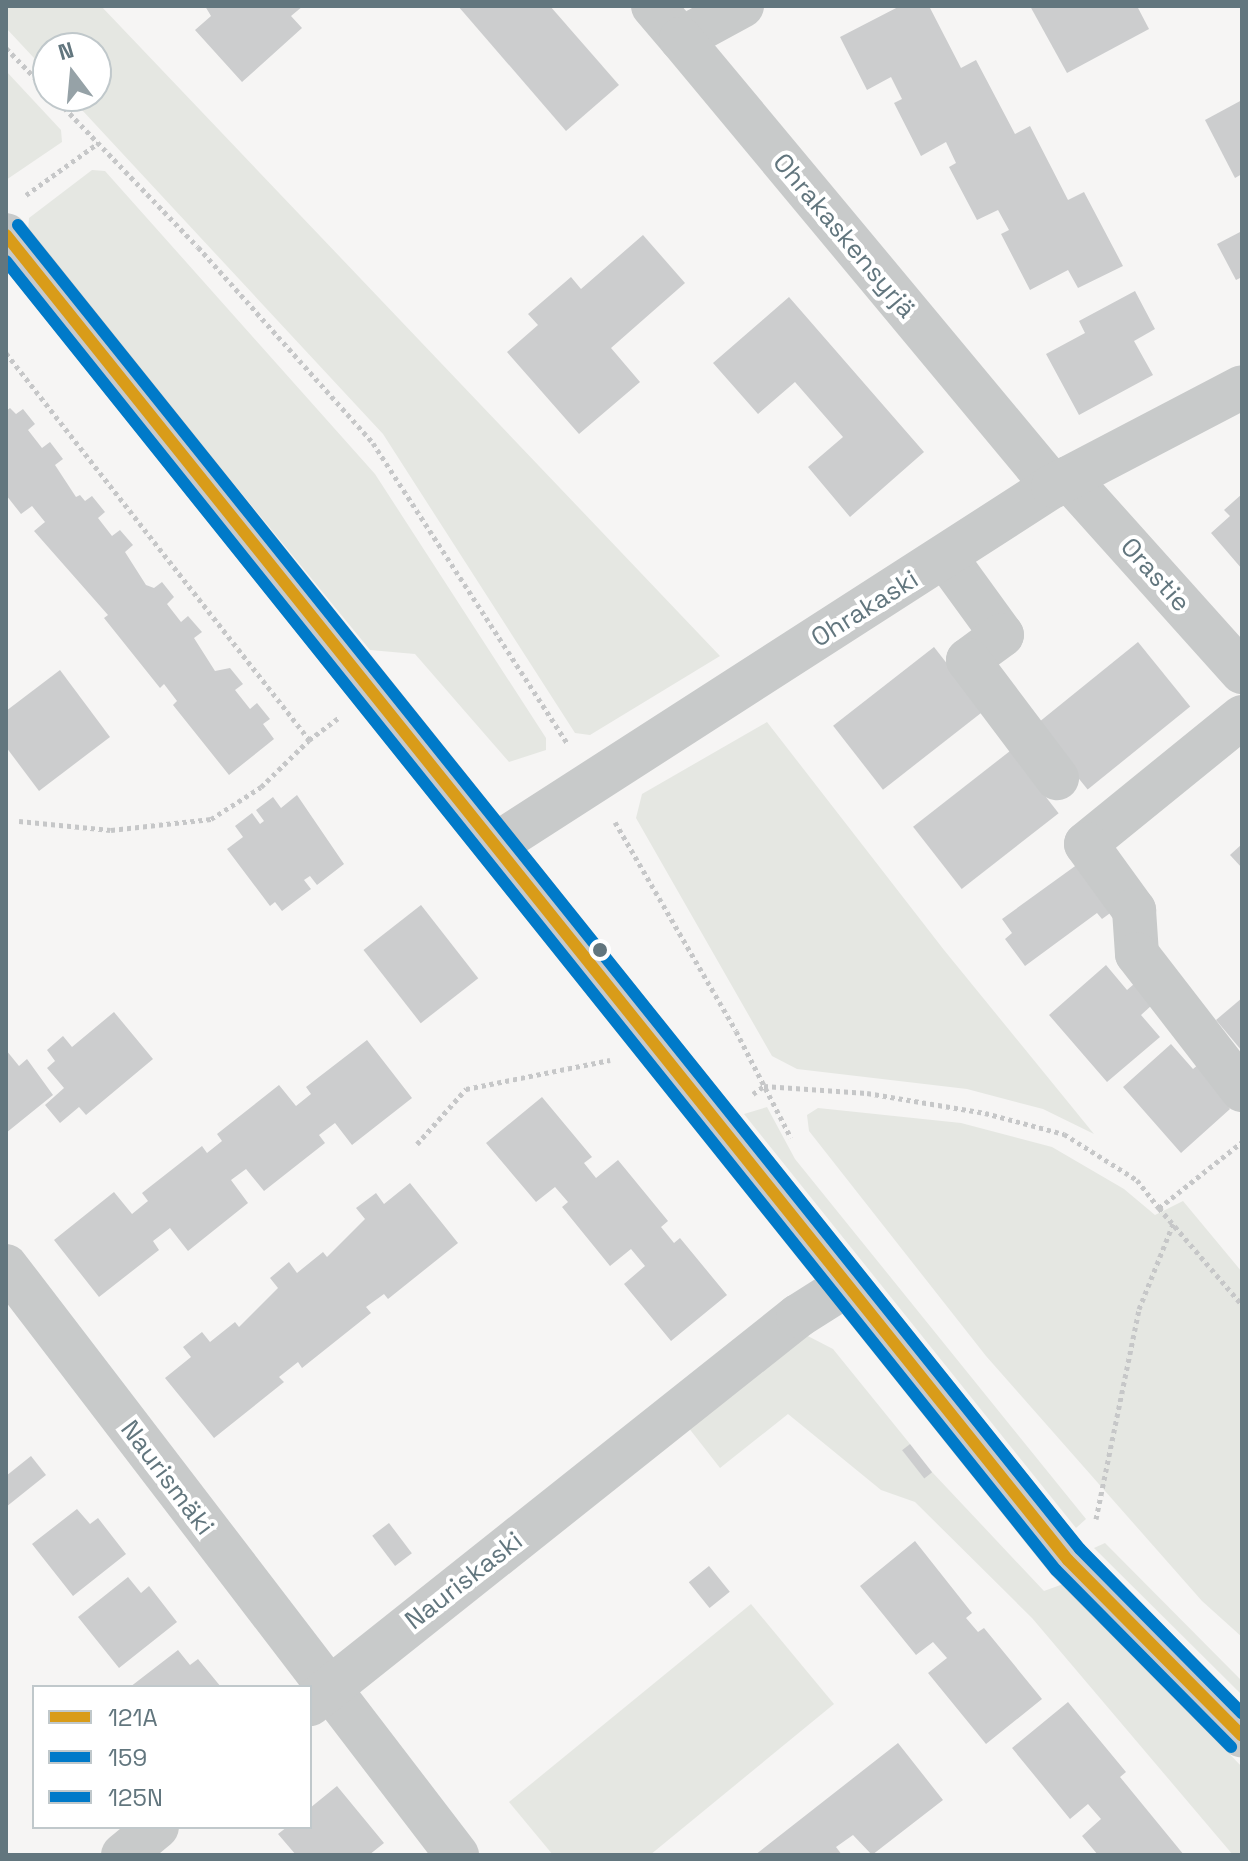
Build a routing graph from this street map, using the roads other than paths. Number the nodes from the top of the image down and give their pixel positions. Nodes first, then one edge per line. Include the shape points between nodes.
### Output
1 (653, 6) edge
2 (742, 6) edge
3 (681, 39) junction
4 (12, 218) edge
5 (1242, 387) edge
6 (1061, 482) junction
7 (946, 558) junction
8 (1242, 672) edge
9 (1242, 717) edge
10 (1057, 778) dead end
11 (495, 845) junction
12 (1242, 1090) edge
13 (6, 1266) edge
14 (847, 1285) junction
15 (309, 1685) edge
16 (318, 1697) edge
17 (1242, 1736) edge
18 (155, 1829) edge
19 (123, 1855) edge
20 (457, 1855) edge

1 - 3 street, Ohrakaskensyrjä
2 - 3 street
3 - 6 street, Ohrakaskensyrjä
4 - 11 street
5 - 6 street, Ohrakaski
6 - 7 street, Ohrakaski
6 - 8 street, Orastie
7 - 10 street via 1002,635 968,660
7 - 11 street, Ohrakaski
9 - 12 street via 1086,844 1134,910 1137,954
11 - 14 street
13 - 15 street, Naurismäki
14 - 16 street, Nauriskaski via 798,1316
14 - 17 street via 1068,1560
16 - 20 street, Naurismäki
18 - 19 street

